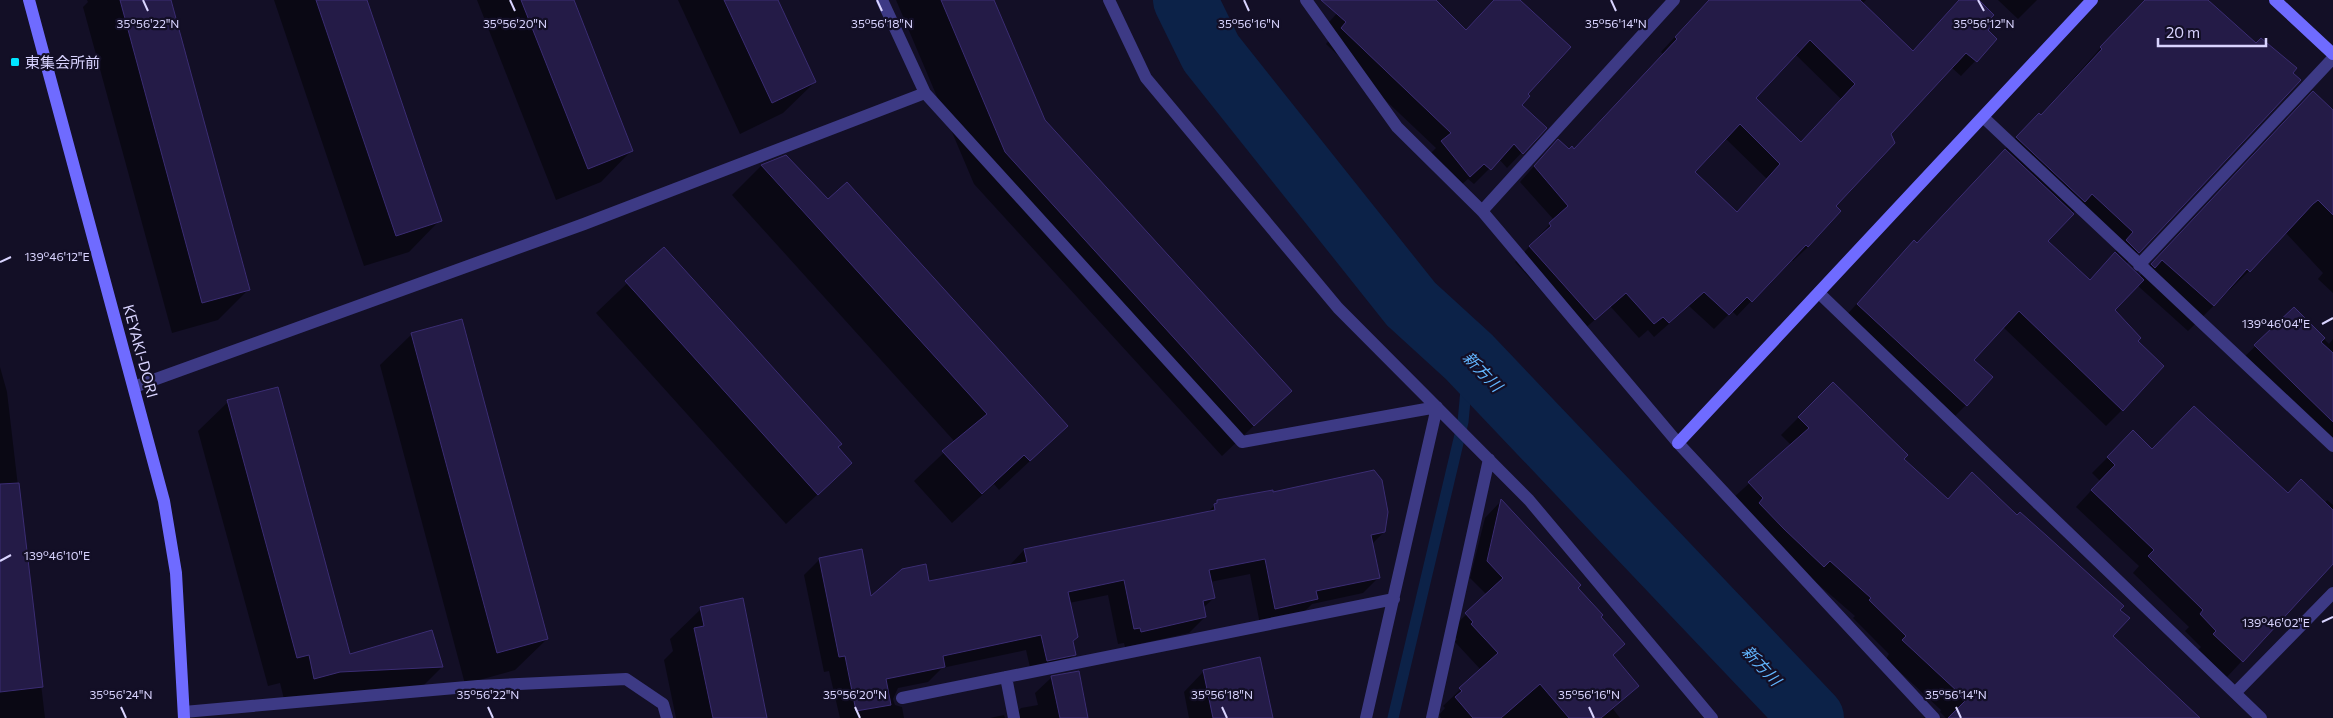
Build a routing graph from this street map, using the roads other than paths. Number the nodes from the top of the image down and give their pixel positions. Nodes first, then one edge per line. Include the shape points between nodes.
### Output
1 (29, 0) edge
2 (882, 0) edge
3 (1109, 0) edge
4 (1674, 0) edge
5 (2092, 0) edge
6 (2275, 0) edge
7 (1308, 1) edge
8 (2333, 56) edge
9 (924, 93) junction
10 (1983, 117) junction
11 (1482, 211) junction
12 (2139, 264) junction
13 (1818, 292) junction
14 (134, 387) junction
15 (1437, 407) junction
16 (1678, 443) junction
17 (2333, 446) edge
18 (1489, 459) junction
19 (2333, 593) edge
20 (1394, 599) junction
21 (1006, 677) junction
22 (2234, 693) junction
23 (902, 698) dead end
24 (184, 715) edge
25 (667, 718) edge
26 (1014, 718) edge
27 (1366, 718) edge
28 (1432, 718) edge
29 (1712, 718) edge
30 (1934, 718) edge
31 (2262, 718) edge

1 - 14 street, KEYAKI-DORI
2 - 9 street
3 - 15 street via 1146,78 1338,308
4 - 11 street
5 - 10 street
6 - 8 street
7 - 11 street via 1397,127
8 - 12 street
9 - 14 street via 602,217
9 - 15 street via 1242,442
10 - 12 street
10 - 13 street
11 - 16 street
12 - 17 street
13 - 16 street
13 - 22 street
14 - 24 street, KEYAKI-DORI via 164,501 176,573
15 - 18 street
15 - 20 street
16 - 30 street
18 - 28 street
18 - 29 street via 1529,500
19 - 22 street
20 - 21 street
20 - 27 street
21 - 23 street
21 - 26 street
22 - 31 street
24 - 25 street via 478,686 626,679 663,704

